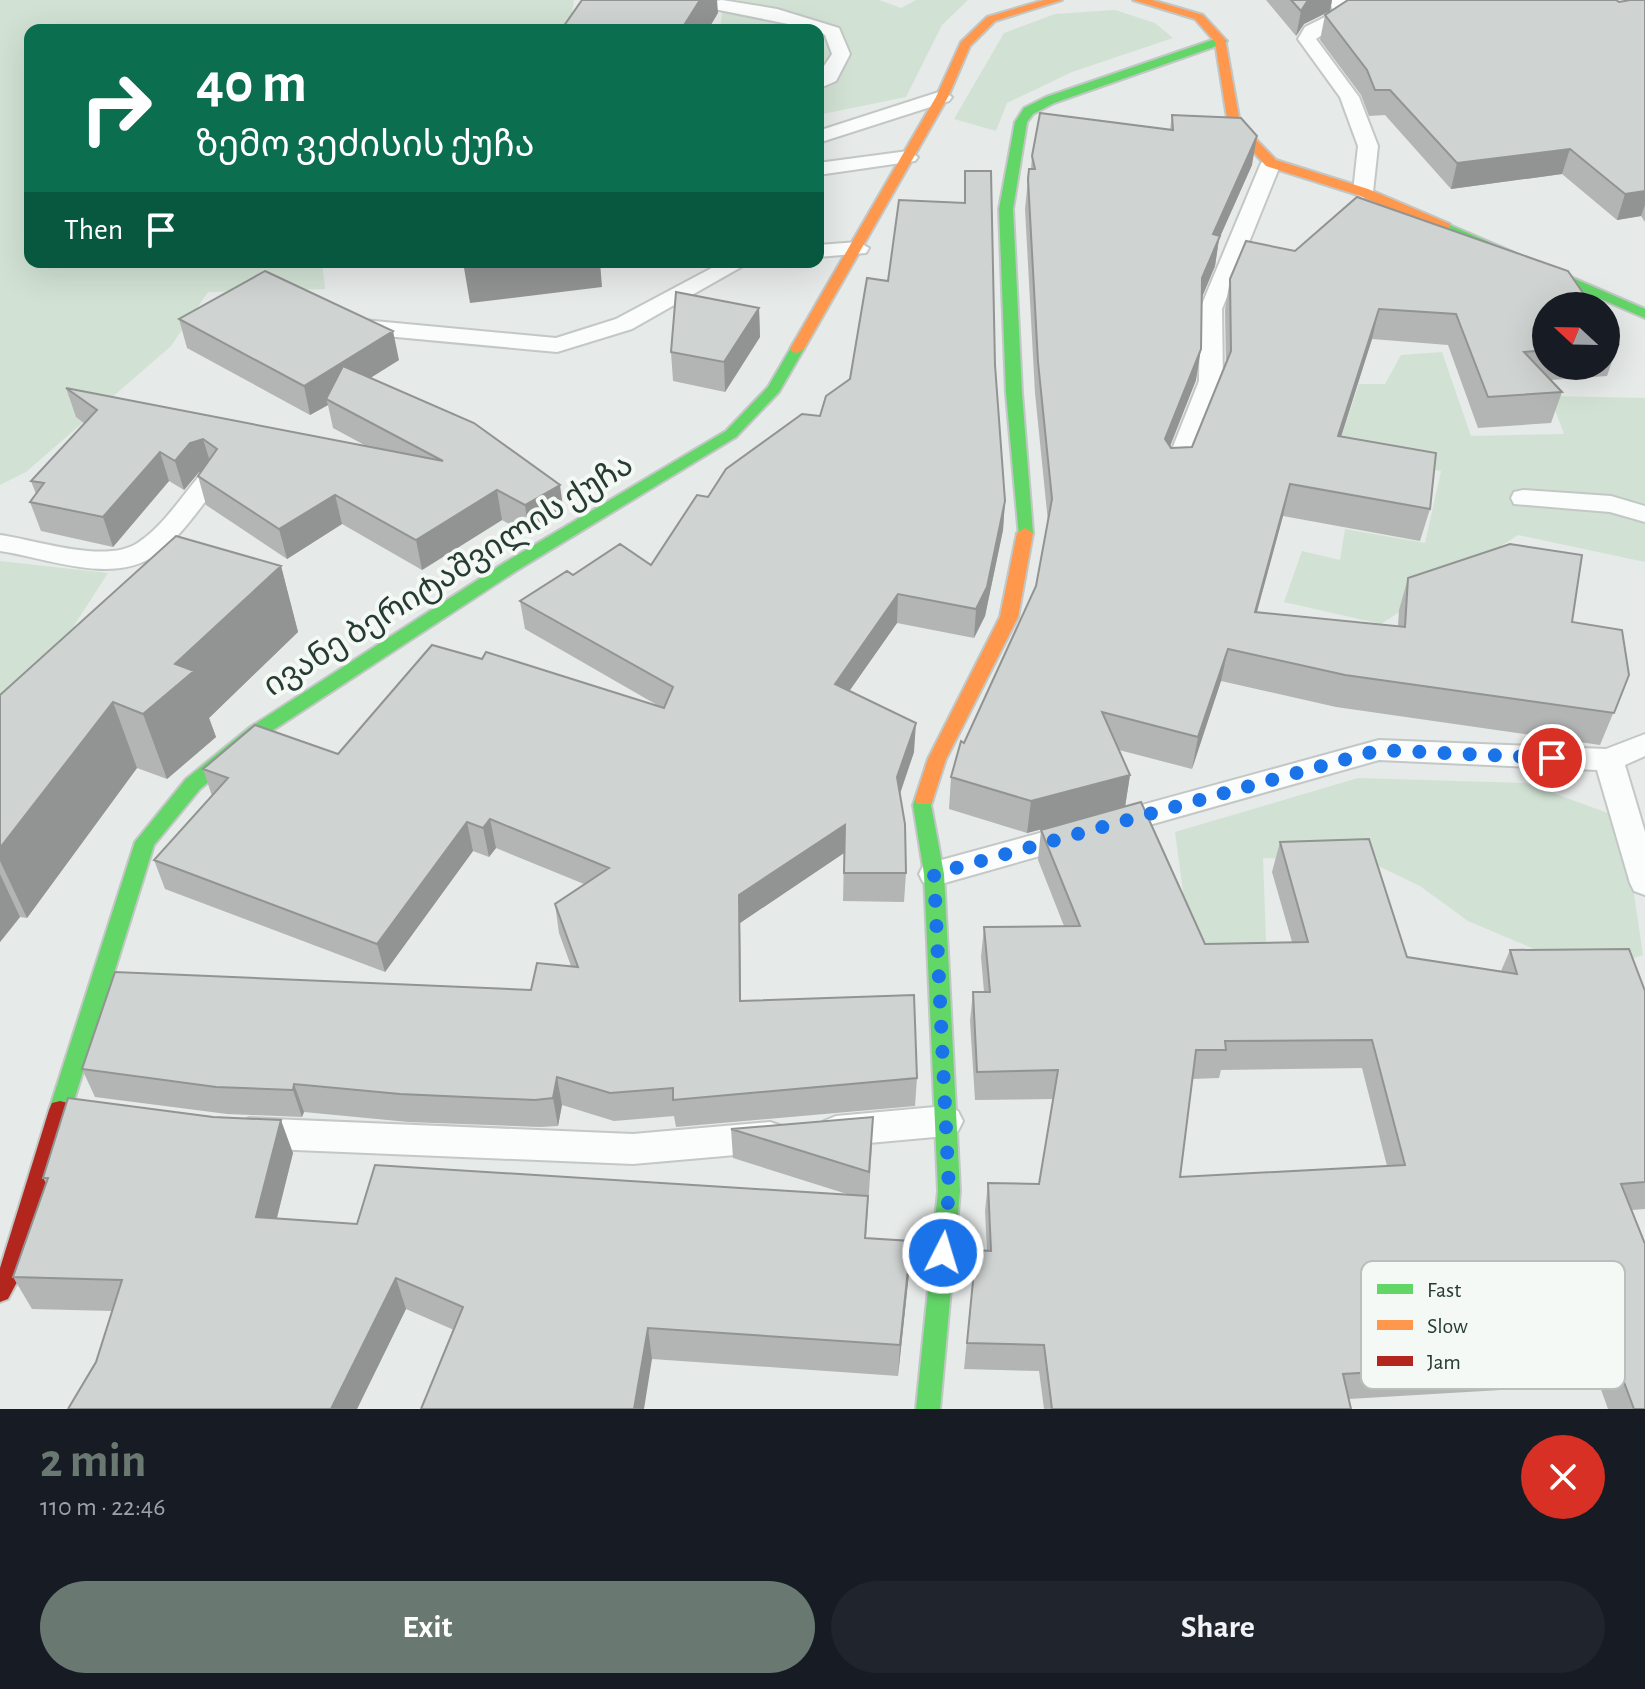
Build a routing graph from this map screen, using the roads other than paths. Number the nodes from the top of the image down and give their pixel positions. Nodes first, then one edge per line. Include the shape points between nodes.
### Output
1 (1056, 0) edge
2 (1139, 0) edge
3 (1339, 0) edge
4 (720, 5) dead end
5 (808, 24) edge
6 (824, 29) edge
7 (1221, 41) junction
8 (824, 80) edge
9 (942, 97) junction
10 (824, 135) edge
11 (908, 157) junction
12 (1271, 163) junction
13 (824, 168) edge
14 (1363, 192) junction
15 (858, 248) junction
16 (824, 251) edge
17 (728, 268) edge
18 (1645, 314) edge
19 (348, 326) edge
20 (1175, 472) edge
21 (210, 479) edge
22 (1523, 498) dead end
23 (1645, 514) edge
24 (0, 543) edge
25 (1645, 744) edge
26 (1609, 760) junction
27 (934, 874) junction
28 (1645, 883) edge
29 (946, 1121) junction
30 (212, 1130) edge
31 (0, 1291) edge
32 (928, 1409) edge

1 - 9 main road, ივანე ბერიტაშვილის ქუჩა via 991,19 965,45
2 - 7 main road via 1199,17
3 - 14 lane via 1341,16 1311,31 1307,39 1349,97 1368,146
4 - 5 lane
6 - 8 lane via 833,32 841,54
7 - 12 main road via 1234,124
7 - 27 main road via 1050,100 1028,111 1021,122 1006,209 1026,530 1009,617 937,759 922,805
9 - 10 lane
9 - 11 main road, ივანე ბერიტაშვილის ქუჩა
11 - 13 lane
11 - 15 main road, ივანე ბერიტაშვილის ქუჩა
12 - 14 main road
12 - 20 lane via 1211,309 1211,381
14 - 18 main road
15 - 16 lane
15 - 31 main road, ივანე ბერიტაშვილის ქუჩა via 774,389 731,434 510,567 255,733 193,784 145,842 75,1112
17 - 19 lane via 624,324 557,345
21 - 24 lane via 146,551 125,559
22 - 23 lane via 1611,504
25 - 26 lane
26 - 27 lane via 1379,750
26 - 28 lane
27 - 29 main road
29 - 30 lane via 633,1149
29 - 32 main road via 949,1191

